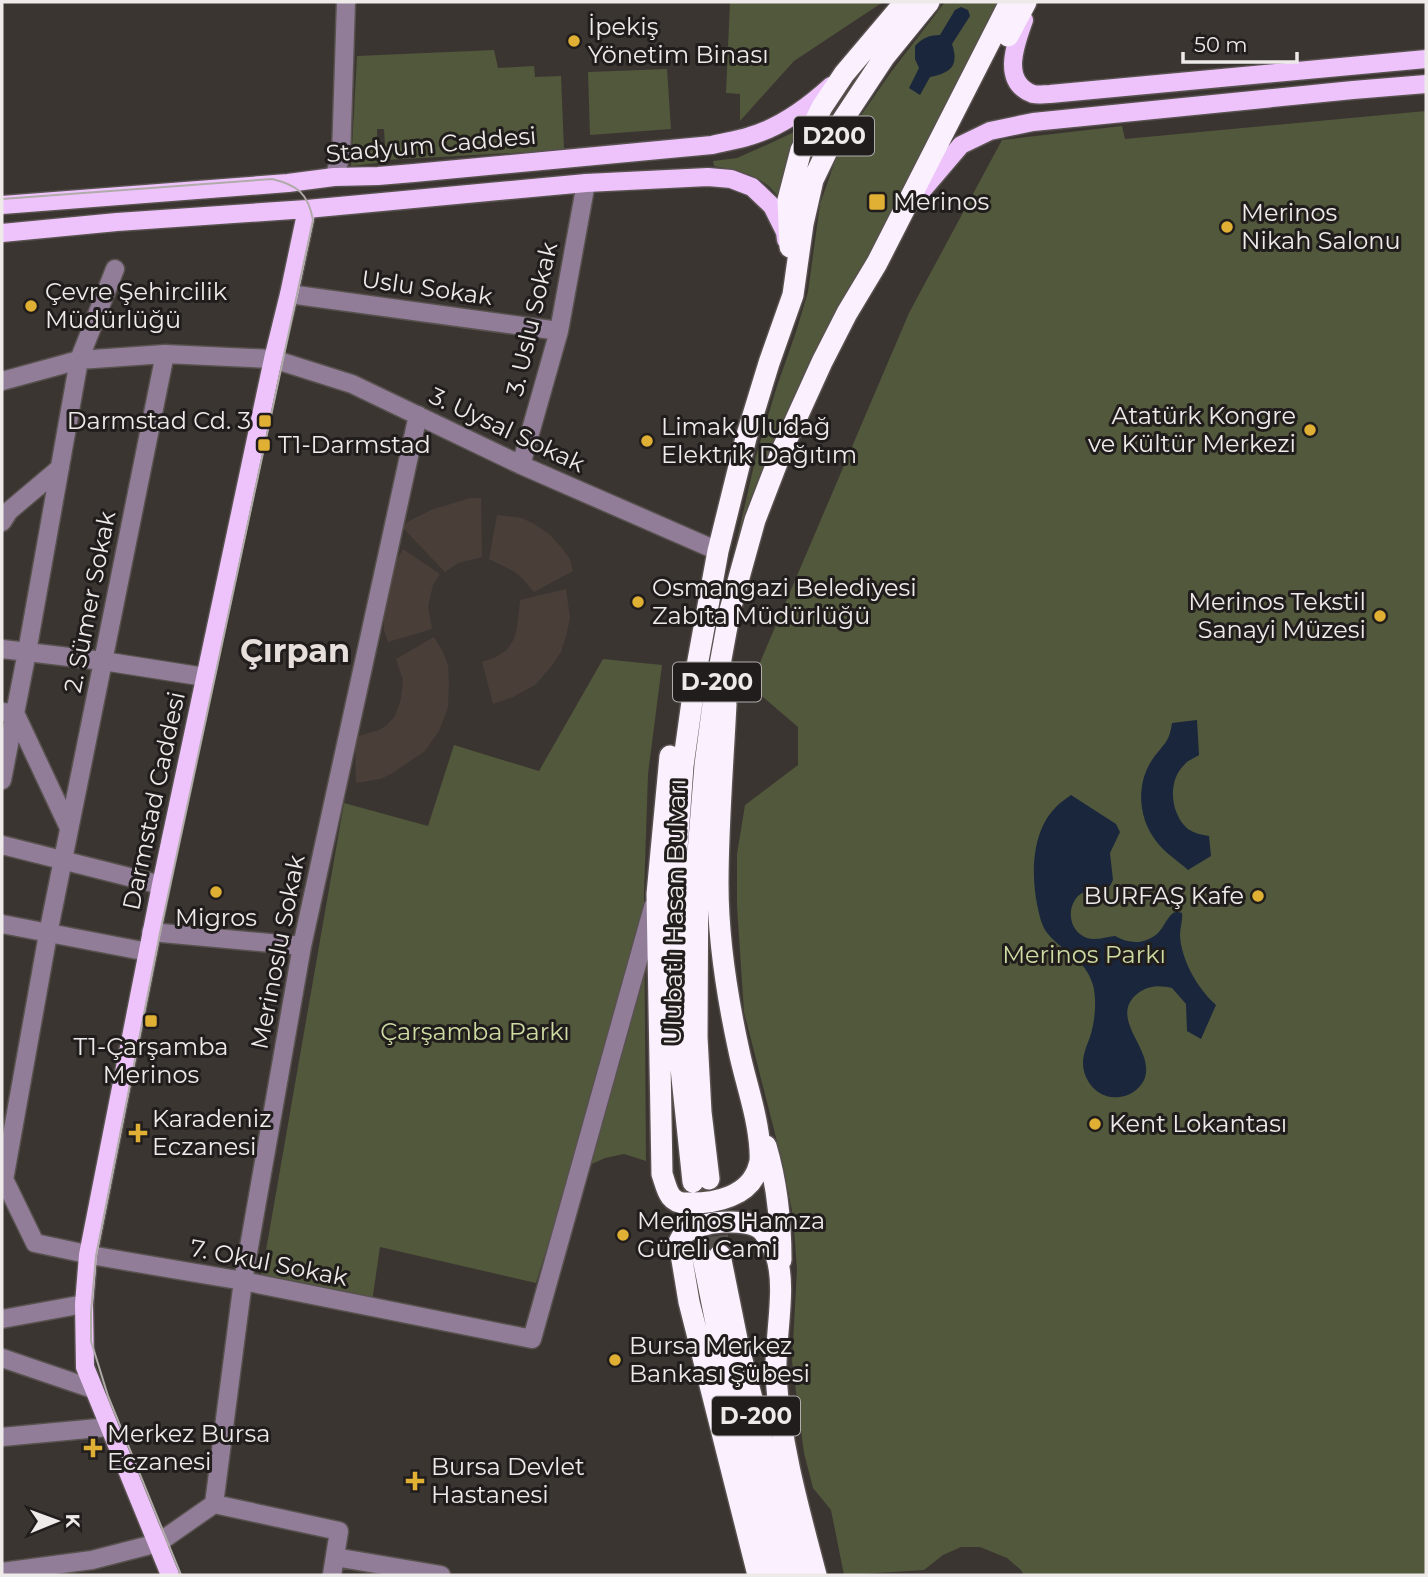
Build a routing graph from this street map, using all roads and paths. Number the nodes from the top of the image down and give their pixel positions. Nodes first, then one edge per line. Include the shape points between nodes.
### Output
1 (346, 2) edge
2 (905, 2) edge
3 (929, 2) edge
4 (1010, 2) edge
5 (1028, 2) edge
6 (1426, 58) edge
7 (844, 74) junction
8 (1426, 84) edge
9 (334, 177) junction
10 (586, 183) junction
11 (2, 205) edge
12 (307, 209) junction
13 (897, 221) junction
14 (2, 233) edge
15 (116, 269) dead end
16 (289, 295) junction
17 (793, 295) junction
18 (559, 331) junction
19 (165, 354) junction
20 (273, 359) junction
21 (79, 360) junction
22 (2, 381) edge
23 (418, 415) junction
24 (521, 465) junction
25 (60, 468) junction
26 (2, 522) edge
27 (718, 551) junction
28 (730, 610) junction
29 (2, 649) edge
30 (27, 652) junction
31 (103, 661) junction
32 (697, 667) junction
33 (205, 677) junction
34 (8, 712) edge
35 (2, 780) edge
36 (69, 828) junction
37 (2, 845) edge
38 (63, 859) junction
39 (161, 885) junction
40 (657, 894) junction
41 (2, 924) edge
42 (151, 932) junction
43 (48, 934) junction
44 (302, 946) junction
45 (148, 952) junction
46 (755, 1112) junction
47 (7, 1140) edge
48 (3, 1178) edge
49 (669, 1197) junction
50 (679, 1242) junction
51 (88, 1255) junction
52 (243, 1281) junction
53 (781, 1283) junction
54 (84, 1304) junction
55 (2, 1319) edge
56 (2, 1358) edge
57 (93, 1389) junction
58 (108, 1427) junction
59 (2, 1437) edge
60 (214, 1504) junction
61 (158, 1542) junction
62 (335, 1557) junction
63 (92, 1568) edge
64 (2, 1572) edge
65 (170, 1575) edge
66 (332, 1575) edge
67 (441, 1575) edge
68 (758, 1575) edge
69 (777, 1575) edge
70 (797, 1575) edge
71 (816, 1575) edge

1 - 9 street via 341,156
2 - 7 highway
3 - 17 highway, D200 via 847,113 813,180
4 - 13 highway
5 - 6 main road via 1014,49 1013,73 1034,94
5 - 13 highway via 956,132
7 - 9 main road, Stadyum Caddesi via 785,121 751,136 712,145
7 - 17 highway via 802,150 788,200
8 - 13 main road via 1033,122 990,131 961,145
9 - 11 main road, Stadyum Caddesi
10 - 12 main road
10 - 17 main road via 708,177 752,187 772,205 785,232
10 - 18 street, 3. Uslu Sokak
12 - 14 main road
12 - 16 main road, Darmstad Caddesi
13 - 28 highway, Ulubatlı Hasan Bulvarı / D-200 via 822,362 782,450 755,520
15 - 21 street
16 - 18 street, Uslu Sokak
16 - 20 main road, Darmstad Caddesi
17 - 27 highway, Ulubatlı Hasan Bulvarı / D-200 via 746,438
18 - 24 street, 3. Uslu Sokak
19 - 20 street, 3. Uysal Sokak
19 - 21 street, 3. Uysal Sokak
19 - 31 street, 2. Sümer Sokak
20 - 23 street, 3. Uysal Sokak via 352,384
20 - 33 main road, Darmstad Caddesi
21 - 22 street, 3. Uysal Sokak
21 - 25 street
23 - 24 street, 3. Uysal Sokak
23 - 44 street, Merinoslu Sokak
24 - 27 street, 3. Uysal Sokak
25 - 26 street
25 - 30 street
27 - 32 highway, Ulubatlı Hasan Bulvarı / D-200
28 - 32 highway, Ulubatlı Hasan Bulvarı / D-200 via 705,765 698,852 701,1181 678,1040 677,861 683,766
28 - 46 highway via 718,885 725,977
29 - 30 street
30 - 31 street
30 - 34 street
31 - 33 street
31 - 36 street, 2. Sümer Sokak
32 - 40 highway via 669,761
33 - 39 main road, Darmstad Caddesi
34 - 35 street
34 - 36 street
36 - 38 street, 2. Sümer Sokak
37 - 38 street
38 - 39 street
38 - 43 street, 2. Sümer Sokak
39 - 42 main road, Darmstad Caddesi
40 - 49 highway via 662,1174
40 - 52 street, 7. Okul Sokak via 532,1339
41 - 43 street
42 - 44 street
42 - 45 main road, Darmstad Caddesi
43 - 45 street
43 - 47 street, 2. Sümer Sokak
44 - 52 street, Merinoslu Sokak
45 - 51 main road, Darmstad Caddesi
46 - 49 highway via 760,1163 744,1189 702,1203 678,1203
46 - 53 highway via 776,1192
47 - 48 street, 2. Sümer Sokak
48 - 51 street, 7. Okul Sokak via 35,1243
49 - 50 highway
50 - 53 highway via 685,1233 705,1225 747,1223 762,1231 776,1254
50 - 68 highway via 689,1302
51 - 52 street, 7. Okul Sokak
51 - 54 main road, Darmstad Caddesi
52 - 60 street, Merinoslu Sokak
53 - 71 highway via 776,1377 784,1438
54 - 55 street
54 - 57 main road, Darmstad Caddesi via 85,1367
56 - 57 street
57 - 58 main road, Darmstad Caddesi
58 - 59 street
58 - 61 main road, Darmstad Caddesi
60 - 61 street
60 - 62 street via 339,1531
61 - 63 street
61 - 65 main road, Darmstad Caddesi
62 - 66 street
62 - 67 street
63 - 64 street
69 - 70 highway, D-200 via 721,1348 711,1257

